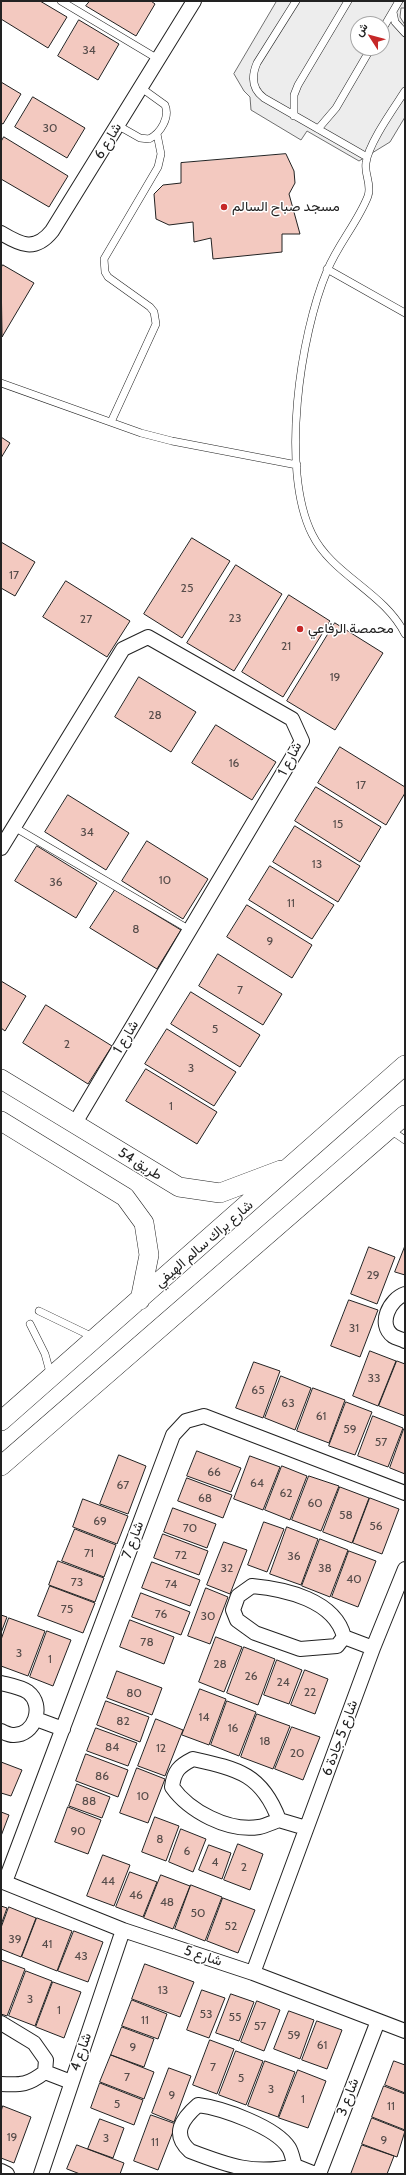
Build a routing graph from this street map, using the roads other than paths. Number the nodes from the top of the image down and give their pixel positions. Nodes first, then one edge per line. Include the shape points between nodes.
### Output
1 (61, 1) edge
2 (194, 1) edge
3 (296, 1) edge
4 (348, 1) edge
5 (399, 1) edge
6 (393, 11) junction
7 (390, 16) edge
8 (405, 33) edge
9 (367, 56) edge
10 (158, 59) junction
11 (140, 87) junction
12 (405, 91) edge
13 (294, 116) junction
14 (117, 125) junction
15 (318, 129) junction
16 (156, 134) junction
17 (367, 157) junction
18 (1, 232) edge
19 (327, 269) junction
20 (405, 313) edge
21 (1, 383) edge
22 (111, 422) junction
23 (297, 465) junction
24 (405, 634) edge
25 (14, 827) junction
26 (1, 848) edge
27 (190, 930) junction
28 (405, 1065) edge
29 (1, 1080) edge
30 (405, 1115) edge
31 (1, 1121) edge
32 (75, 1123) junction
33 (389, 1129) junction
34 (405, 1140) edge
35 (292, 1166) junction
36 (405, 1294) edge
37 (140, 1300) junction
38 (39, 1311) dead end
39 (30, 1324) dead end
40 (95, 1338) junction
41 (405, 1340) edge
42 (51, 1377) junction
43 (1, 1420) edge
44 (1, 1466) edge
45 (405, 1493) edge
46 (405, 1568) edge
47 (344, 1637) junction
48 (373, 1648) junction
49 (1, 1683) edge
50 (36, 1719) junction
51 (63, 1729) junction
52 (1, 1731) edge
53 (279, 1820) junction
54 (306, 1828) junction
55 (3, 1881) edge
56 (123, 1930) junction
57 (253, 1973) junction
58 (378, 2021) junction
59 (1, 2023) edge
60 (405, 2031) edge
61 (45, 2072) junction
62 (71, 2082) junction
63 (1, 2084) edge
64 (294, 2166) junction
65 (1, 2171) edge
66 (7, 2174) edge
67 (41, 2174) edge
68 (315, 2174) edge
69 (319, 2174) edge

1 - 10 lane
2 - 10 street, شارع 6
3 - 13 lane via 257,63 253,81 260,95
4 - 13 lane via 298,84 293,105
5 - 6 lane
6 - 7 lane
6 - 8 lane via 395,22
9 - 15 lane via 336,108
10 - 11 street, شارع 6
11 - 14 street, شارع 6
11 - 16 lane via 161,101 167,110 166,120
12 - 17 lane
13 - 15 lane
14 - 16 lane via 144,140
14 - 18 street, شارع 6 via 46,238 30,245 21,244
15 - 17 lane
16 - 22 lane via 161,154 158,167 104,259 108,277 150,307 154,312 156,324
17 - 19 lane via 366,170 370,186 367,197
19 - 20 lane
19 - 23 lane via 310,326 301,376
21 - 22 lane
22 - 23 lane via 172,441
23 - 24 lane via 303,511 312,535 338,566 394,616
25 - 26 street, شارع 1
25 - 27 lane
25 - 27 street, شارع 1 via 123,649 148,637 292,719 302,741
27 - 32 street, شارع 1
28 - 35 main road, شارع براك سالم الهيفي
29 - 32 main road, طريق 54
30 - 33 main road
31 - 37 main road via 125,1197 144,1223 149,1256
32 - 35 main road, طريق 54 via 179,1187 220,1192
33 - 34 lane
33 - 44 main road
35 - 37 main road, شارع براك سالم الهيفي
36 - 41 street via 394,1300 388,1309 386,1321 392,1336
37 - 40 main road, شارع براك سالم الهيفي
38 - 40 lane
39 - 42 lane via 45,1354
40 - 42 main road, شارع براك سالم الهيفي
42 - 43 main road, شارع براك سالم الهيفي
45 - 51 street, شارع 7 via 204,1416 186,1420 173,1435
46 - 48 street, شارع 5 جادة 6
47 - 47 street via 341,1626 316,1603 272,1588 252,1586 238,1596 233,1610 237,1620 255,1633 300,1650 337,1646
47 - 48 street
48 - 54 street, شارع 5 جادة 6
49 - 50 street via 31,1695 37,1706
50 - 51 street
50 - 52 street via 32,1726 20,1734 12,1735
51 - 55 street, شارع 7
53 - 53 street via 272,1801 263,1788 226,1766 193,1759 179,1766 173,1776 172,1787 181,1800 217,1821 258,1827
53 - 54 street
54 - 57 street, شارع 5 جادة 6
55 - 56 street, شارع 5
56 - 57 street, شارع 5
56 - 62 street, شارع 4
57 - 58 street, شارع 5
58 - 60 street, شارع 5
58 - 69 street, شارع 3
59 - 61 street via 34,2043 46,2060
61 - 62 street
61 - 63 street via 24,2085
62 - 67 street, شارع 4
64 - 64 street via 278,2173 251,2174 190,2151 182,2144 179,2131 187,2114 198,2105 219,2108 275,2135 289,2148
64 - 68 street
65 - 66 street

